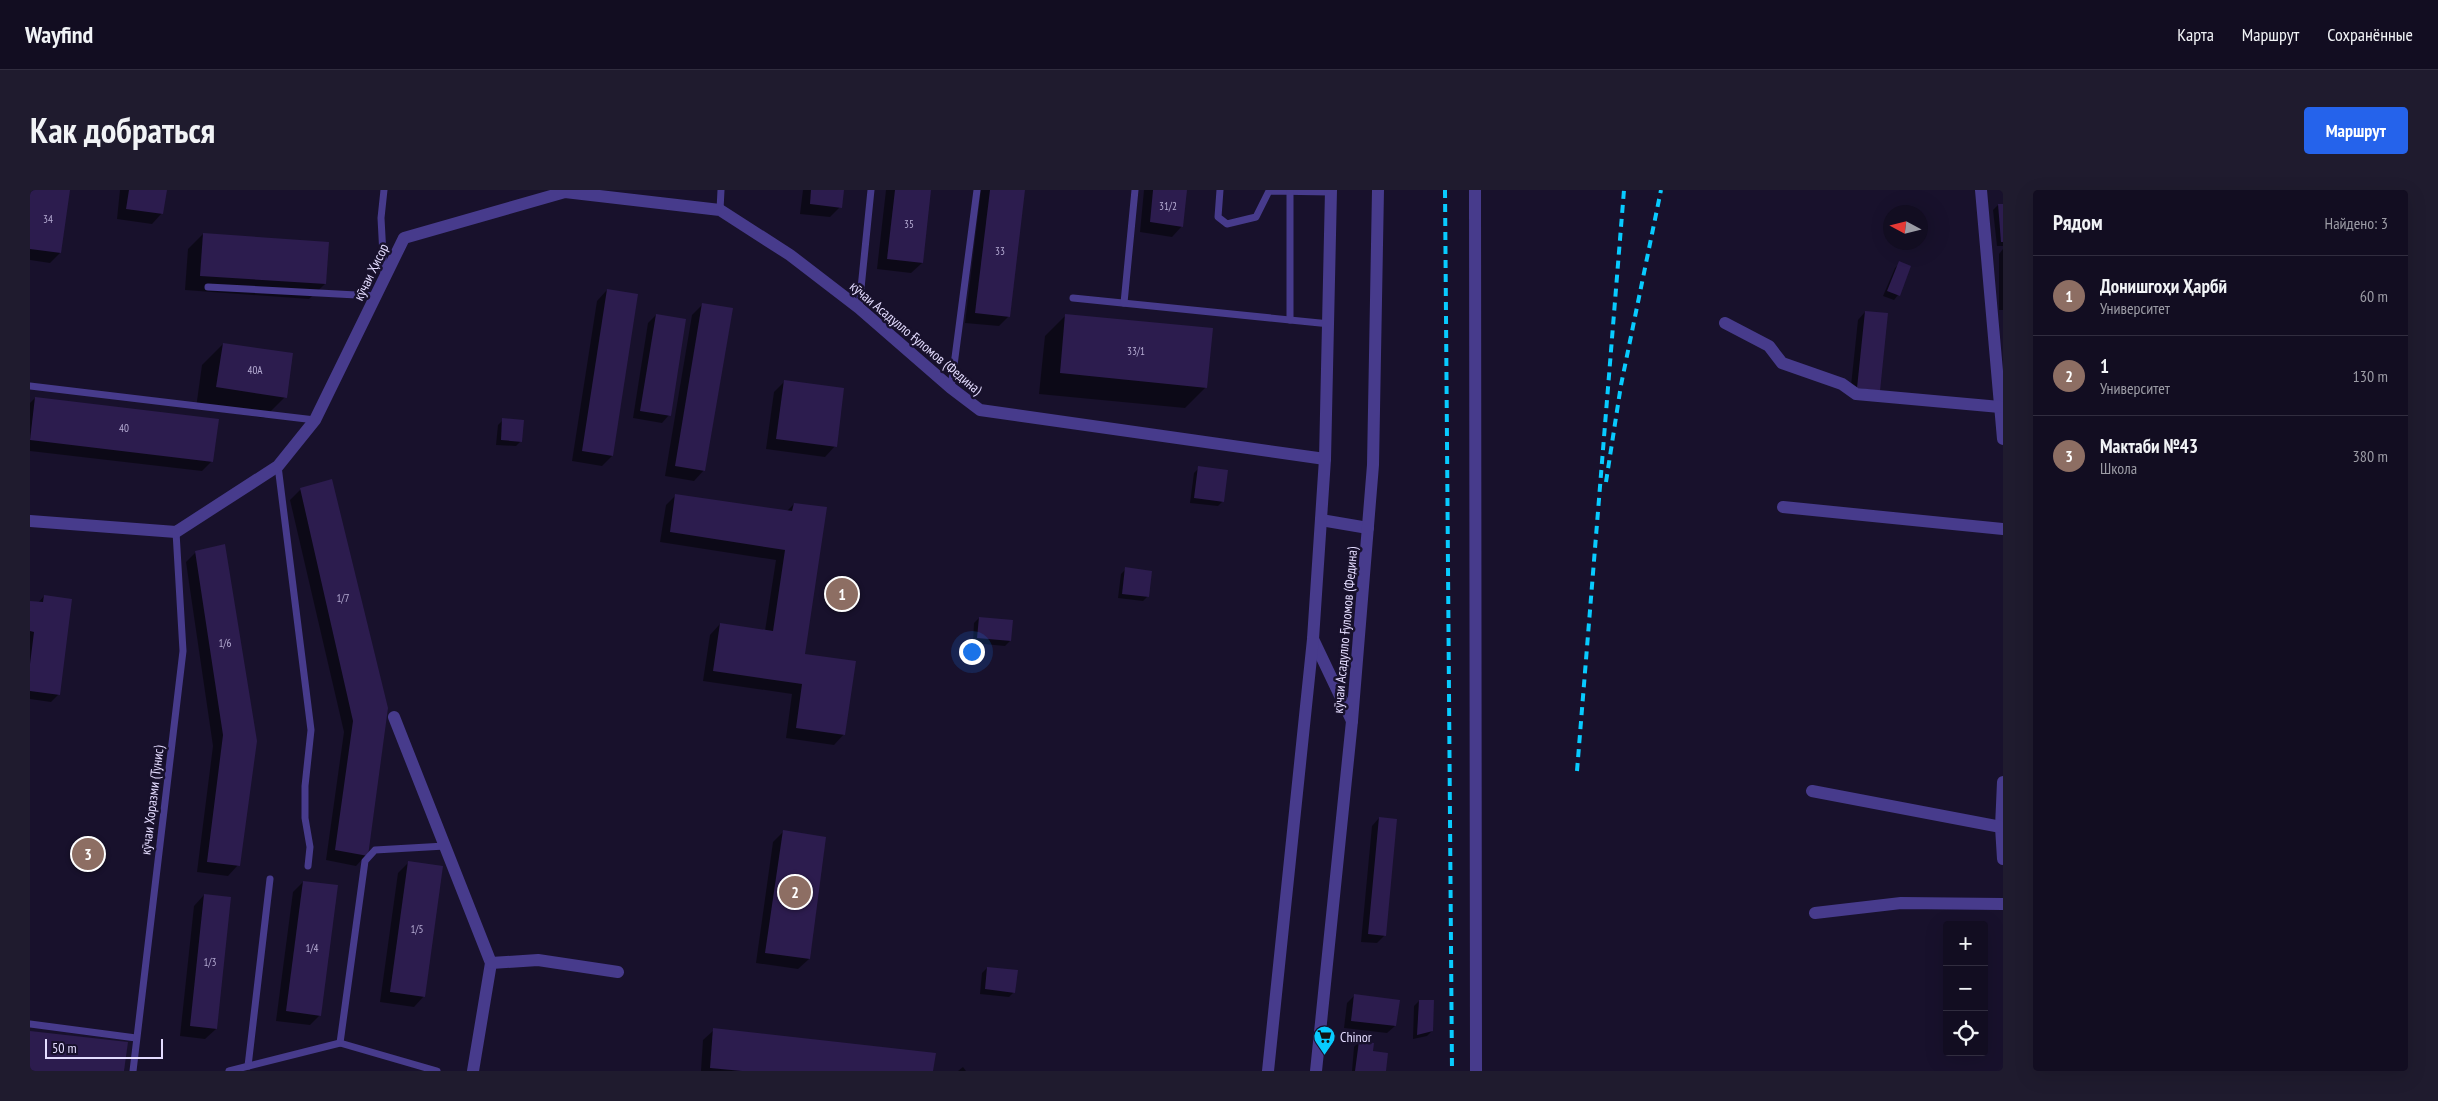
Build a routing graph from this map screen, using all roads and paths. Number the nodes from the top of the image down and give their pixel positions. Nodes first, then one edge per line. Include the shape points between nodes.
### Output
1 (384, 190) edge
2 (721, 190) edge
3 (871, 190) edge
4 (977, 190) edge
5 (1135, 190) edge
6 (1220, 190) edge
7 (1290, 190) edge
8 (1378, 190) edge
9 (1475, 190) edge
10 (1981, 190) edge
11 (1331, 191) edge
12 (720, 210) junction
13 (384, 279) junction
14 (208, 287) dead end
15 (376, 296) junction
16 (1073, 298) dead end
17 (1124, 303) junction
18 (859, 308) junction
19 (1290, 320) junction
20 (1725, 323) dead end
21 (1330, 324) junction
22 (30, 386) edge
23 (951, 388) junction
24 (2000, 407) junction
25 (315, 420) junction
26 (2003, 439) edge
27 (1326, 458) junction
28 (278, 466) junction
29 (1783, 508) dead end
30 (1321, 520) junction
31 (30, 521) edge
32 (1368, 528) junction
33 (2003, 529) edge
34 (176, 532) junction
35 (1313, 639) junction
36 (394, 717) dead end
37 (1352, 721) junction
38 (2003, 782) edge
39 (1812, 791) dead end
40 (2001, 827) junction
41 (445, 846) junction
42 (2003, 859) edge
43 (308, 866) dead end
44 (270, 879) dead end
45 (2003, 904) edge
46 (1815, 913) dead end
47 (491, 963) junction
48 (618, 972) dead end
49 (30, 1024) edge
50 (136, 1038) junction
51 (340, 1043) junction
52 (248, 1066) junction
53 (133, 1071) edge
54 (229, 1071) edge
55 (437, 1071) edge
56 (473, 1071) edge
57 (1268, 1071) edge
58 (1316, 1071) edge
59 (1476, 1071) edge

1 - 13 lane via 380,218
2 - 12 lane
3 - 18 lane
4 - 23 lane
5 - 17 lane
6 - 7 lane via 1218,217 1227,224 1256,217 1269,191
7 - 11 lane
7 - 19 lane
8 - 32 street, кӯчаи Асадулло Ғуломов (Федина) via 1373,465
9 - 59 street
10 - 24 street
11 - 21 street
12 - 13 street, кӯчаи Ҳисор via 565,192 404,238
12 - 18 street, кӯчаи Асадулло Ғуломов (Федина) via 790,255
13 - 15 street, кӯчаи Ҳисор
14 - 15 lane
15 - 25 street, кӯчаи Ҳисор
16 - 17 lane
17 - 19 lane
18 - 23 street, кӯчаи Асадулло Ғуломов (Федина)
19 - 21 lane
20 - 24 street via 1769,346 1782,363 1842,384 1856,394
21 - 27 street
22 - 25 lane
23 - 27 street, кӯчаи Асадулло Ғуломов (Федина) via 980,410
24 - 26 street
25 - 28 street, кӯчаи Ҳисор
27 - 30 street
28 - 34 street, кӯчаи Ҳисор
28 - 43 lane via 311,730 305,786 305,818 310,847
29 - 33 street
30 - 32 street
30 - 35 street
31 - 34 street
32 - 37 street, кӯчаи Асадулло Ғуломов (Федина)
34 - 50 lane, кӯчаи Хоразми (Тунис) via 183,651
35 - 37 street
35 - 57 street
36 - 41 street
37 - 58 street, кӯчаи Асадулло Ғуломов (Федина)
38 - 40 street
39 - 40 street
40 - 42 street
41 - 47 street
41 - 51 lane via 375,850 365,861
44 - 52 lane
45 - 46 street via 1901,903
47 - 48 street via 538,960
47 - 56 street
49 - 50 lane
50 - 53 lane, кӯчаи Хоразми (Тунис)
51 - 52 lane
51 - 55 lane
52 - 54 lane

